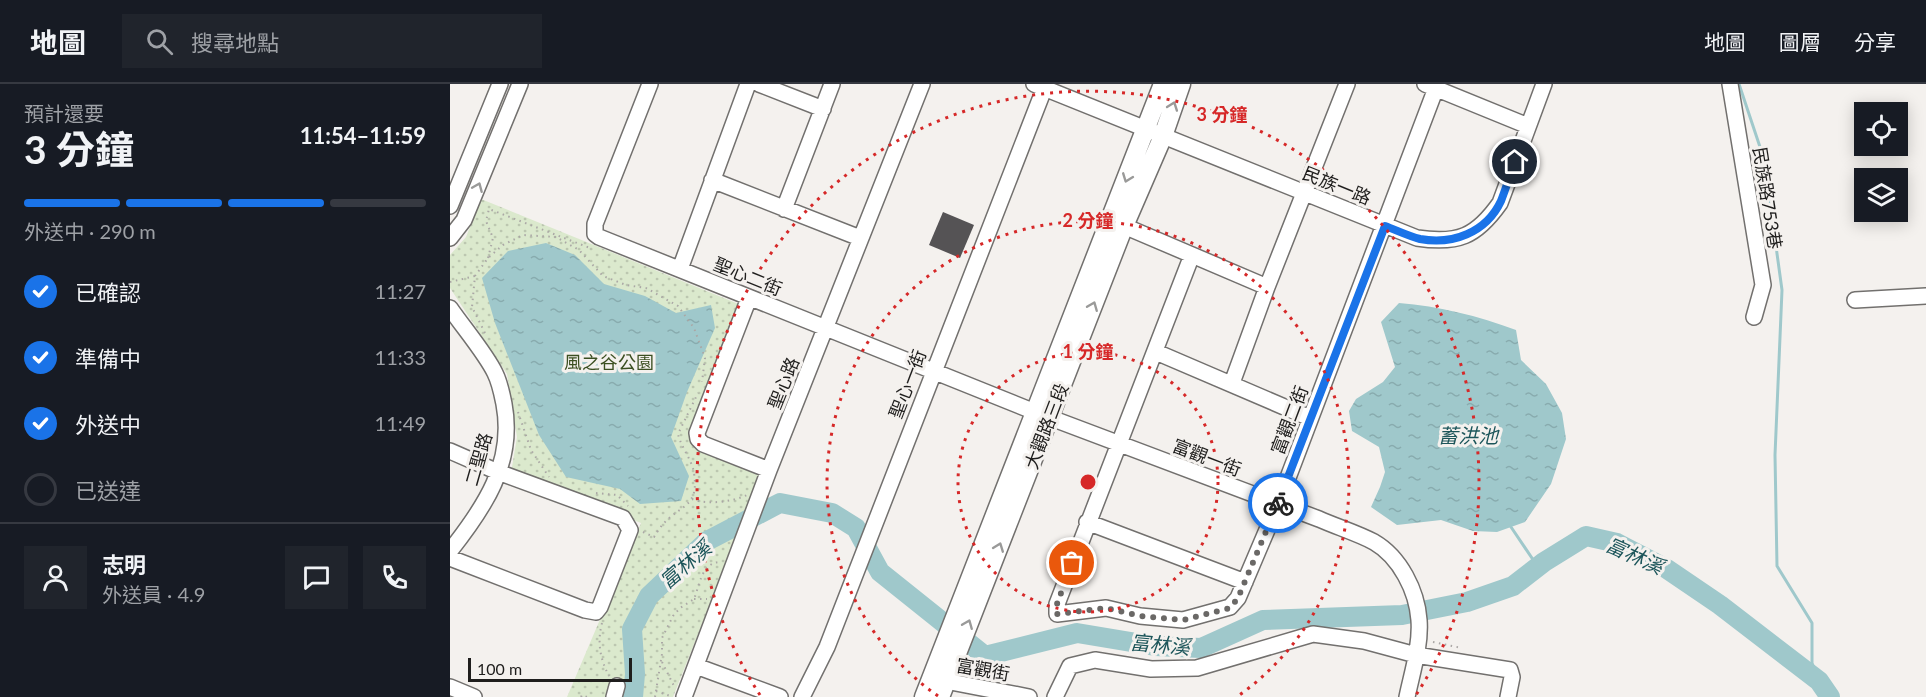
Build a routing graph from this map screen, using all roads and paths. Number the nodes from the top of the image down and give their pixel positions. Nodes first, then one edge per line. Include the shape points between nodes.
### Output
1 (500, 84) edge
2 (520, 84) edge
3 (650, 84) edge
4 (748, 84) edge
5 (759, 84) edge
6 (832, 84) edge
7 (922, 84) edge
8 (1163, 84) edge
9 (1181, 84) edge
10 (1347, 84) edge
11 (1544, 84) edge
12 (1730, 84) edge
13 (1041, 85) edge
14 (1431, 86) edge
15 (823, 109) junction
16 (1528, 126) junction
17 (1154, 133) junction
18 (712, 180) junction
19 (1305, 193) junction
20 (450, 207) edge
21 (784, 209) junction
22 (1124, 226) junction
23 (1385, 226) junction
24 (450, 238) edge
25 (860, 238) junction
26 (600, 251) dead end
27 (1192, 255) junction
28 (488, 258) junction
29 (680, 269) junction
30 (475, 276) junction
31 (450, 282) edge
32 (1267, 287) junction
33 (1926, 296) edge
34 (749, 298) junction
35 (1855, 300) dead end
36 (450, 308) edge
37 (1754, 317) dead end
38 (826, 328) junction
39 (488, 338) dead end
40 (1156, 352) junction
41 (933, 372) junction
42 (1232, 383) junction
43 (518, 412) dead end
44 (1042, 414) junction
45 (1310, 418) junction
46 (1118, 444) junction
47 (450, 451) edge
48 (769, 470) junction
49 (498, 472) junction
50 (557, 481) dead end
51 (586, 492) dead end
52 (692, 499) junction
53 (745, 504) dead end
54 (1278, 504) junction
55 (632, 511) dead end
56 (1087, 522) junction
57 (640, 531) dead end
58 (450, 551) edge
59 (450, 558) edge
60 (720, 571) dead end
61 (1245, 582) junction
62 (694, 599) junction
63 (709, 599) dead end
64 (605, 615) dead end
65 (1416, 655) junction
66 (661, 661) junction
67 (696, 666) junction
68 (678, 675) dead end
69 (940, 686) edge
70 (450, 687) edge
71 (614, 688) edge
72 (656, 691) junction
73 (474, 697) edge
74 (581, 697) edge
75 (587, 697) edge
76 (655, 697) edge
77 (670, 697) edge
78 (684, 697) edge
79 (780, 697) edge
80 (802, 697) edge
81 (924, 697) edge
82 (1029, 697) edge
83 (1055, 697) edge
84 (1407, 697) edge
85 (1508, 697) edge

1 - 20 street
24 -> 2 street via 464,220
3 - 29 street, 聖心二街 via 594,229 598,237
4 - 18 street
5 - 15 street
6 - 15 street
7 - 25 street, 聖心路
8 - 17 main road, 大觀路三段
17 -> 9 main road, 大觀路三段
10 - 19 street
11 - 16 street, 民族一路
12 - 37 street, 民族路753巷 via 1763,285
13 - 17 street, 民族一路
13 - 41 street, 聖心一街
14 - 16 street
14 - 23 street, 富觀二街
15 - 21 street
16 - 23 street, 民族一路 via 1500,203 1478,229 1464,237 1436,241
17 - 19 street, 民族一路
17 - 22 main road, 大觀路三段
17 -> 44 main road, 大觀路三段
18 - 21 street
18 - 29 street
19 - 23 street, 民族一路
19 - 32 street
21 - 25 street
22 - 27 street
44 -> 22 main road, 大觀路三段
23 - 45 street, 富觀二街
25 - 38 street, 聖心路
26 - 28 path via 489,209 486,221 493,238
27 - 32 street
27 - 40 street, 富觀二街
28 - 30 path
28 - 52 path via 524,235 556,237 579,250 603,276 646,288 678,306 694,328 705,358 701,386 678,434 694,471
29 - 34 street, 聖心二街
30 - 31 path
30 - 39 path via 472,307
32 - 42 street
33 - 35 street
34 - 38 street, 聖心二街
34 - 48 street via 697,433 703,444
36 - 49 street, 二聖路 via 495,373 502,393 507,442
38 - 41 street, 聖心二街
38 - 48 street, 聖心路
40 - 42 street
40 - 46 street, 富觀二街
41 - 44 street, 聖心二街
41 - 80 street, 聖心一街 via 827,647
42 - 45 street
43 - 50 path via 531,450 547,476
44 - 46 street, 富觀一街
44 - 69 main road, 大觀路三段 via 952,645
45 - 54 street, 富觀二街
46 - 54 street, 富觀一街
46 - 56 street, 富觀二街
47 - 49 street
48 - 67 street, 聖心路
49 - 58 street, 二聖路 via 474,521
49 - 59 street via 628,523 630,530 600,607 596,612 585,610
51 - 55 path via 617,495
52 - 53 path via 736,500 749,494
52 - 57 path via 654,537
54 - 61 street, 富觀二街
54 - 65 street, 富觀一街 via 1375,543 1398,565 1412,588 1419,620
56 - 61 street
56 - 61 street, 富觀二街 via 1057,604 1057,614 1106,608 1183,620 1230,608
60 - 62 path via 723,562 703,571
62 - 63 path
62 - 66 path via 680,608 668,625 662,638
64 - 71 path via 599,645
65 - 83 street via 1364,641 1313,634 1197,668 1151,669 1095,660 1078,664 1070,666
65 - 84 street, 富觀一街
65 - 85 street via 1510,670
66 - 68 path via 674,686
66 - 72 path
67 - 78 street, 聖心路
67 - 79 street
69 - 81 main road
69 - 82 street, 富觀街
70 - 73 street
72 - 76 path
72 - 77 path
74 - 75 path

